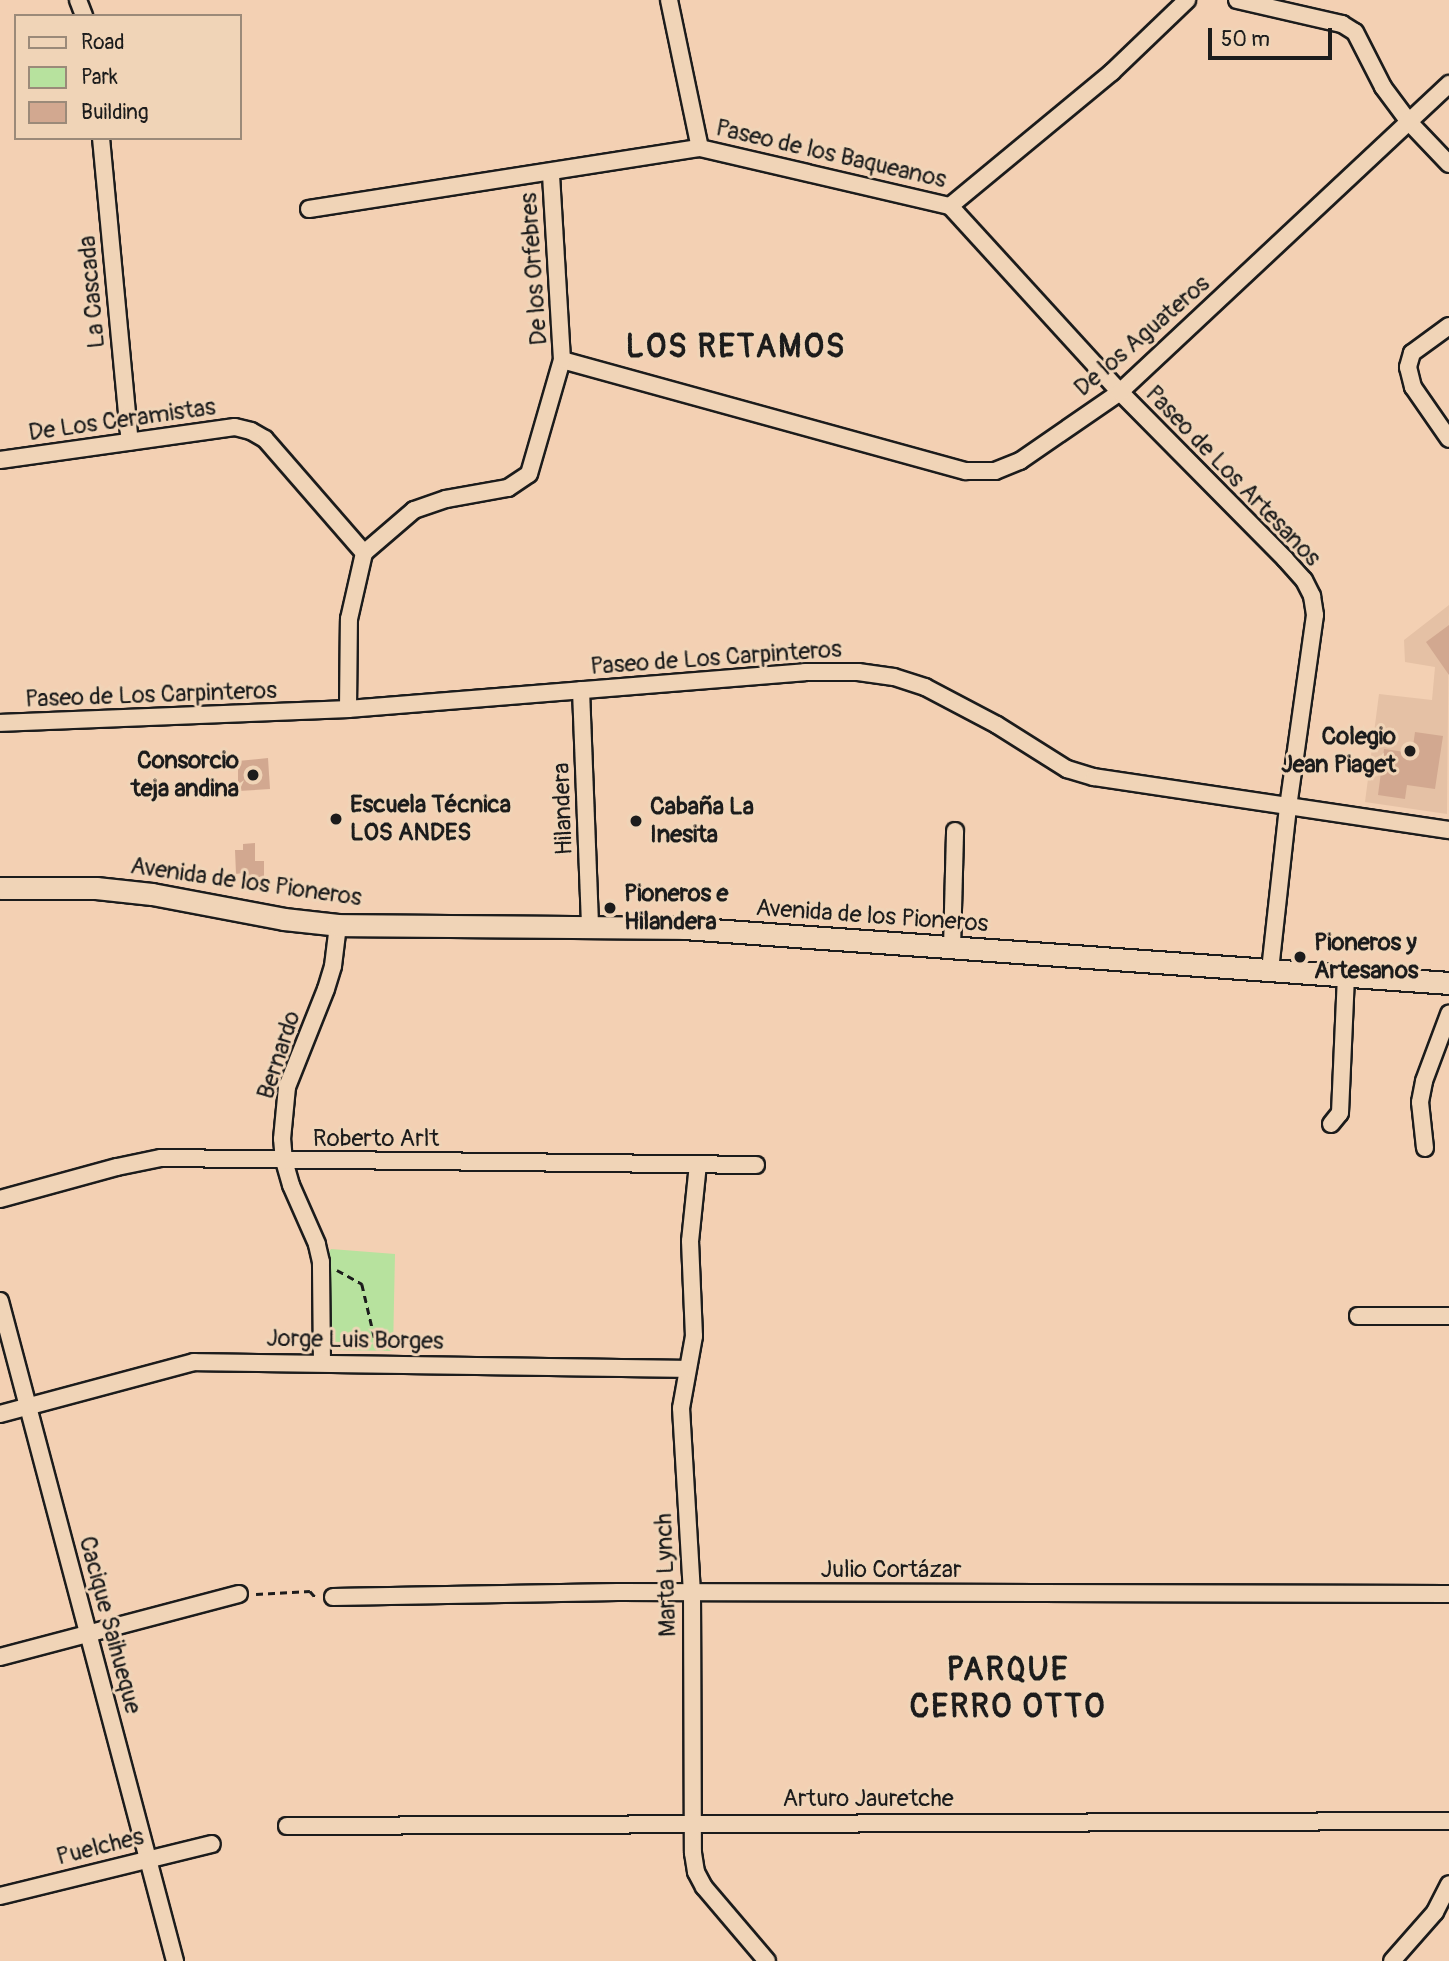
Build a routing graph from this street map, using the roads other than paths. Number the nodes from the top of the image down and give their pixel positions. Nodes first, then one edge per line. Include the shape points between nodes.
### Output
1 (669, 0) edge
2 (1187, 0) edge
3 (1237, 0) edge
4 (1449, 84) edge
5 (1409, 122) junction
6 (101, 140) edge
7 (700, 148) junction
8 (1449, 164) edge
9 (551, 173) junction
10 (950, 206) junction
11 (309, 209) dead end
12 (1449, 326) edge
13 (562, 360) junction
14 (1120, 392) junction
15 (1449, 439) edge
16 (130, 442) junction
17 (0, 460) edge
18 (364, 553) junction
19 (581, 690) junction
20 (348, 709) junction
21 (0, 723) edge
22 (1288, 807) junction
23 (1449, 830) edge
24 (955, 831) dead end
25 (0, 888) edge
26 (338, 925) junction
27 (590, 926) junction
28 (952, 948) junction
29 (1270, 968) junction
30 (1346, 975) junction
31 (1449, 983) edge
32 (1449, 1014) edge
33 (1331, 1124) dead end
34 (1425, 1148) dead end
35 (284, 1161) junction
36 (698, 1164) junction
37 (756, 1164) dead end
38 (0, 1199) edge
39 (0, 1301) edge
40 (1358, 1316) dead end
41 (1449, 1316) edge
42 (322, 1363) junction
43 (686, 1369) junction
44 (28, 1406) junction
45 (0, 1414) edge
46 (692, 1592) junction
47 (239, 1594) road end
48 (1449, 1594) edge
49 (333, 1597) road end
50 (89, 1634) junction
51 (0, 1657) edge
52 (1449, 1821) edge
53 (690, 1823) junction
54 (287, 1826) dead end
55 (212, 1844) dead end
56 (148, 1859) junction
57 (1449, 1884) edge
58 (0, 1896) edge
59 (175, 1961) edge
60 (767, 1961) edge
61 (1392, 1961) edge

1 - 7 street
2 - 10 street, Paseo de los Baqueanos via 1112,72
3 - 5 street via 1342,24 1355,33 1383,88
4 - 5 street, De los Aguateros
5 - 8 street
5 - 14 street, De los Aguateros
6 - 16 street, La Cascada
7 - 9 street, Paseo de los Baqueanos
7 - 10 street, Paseo de los Baqueanos
9 - 11 street, Paseo de los Baqueanos
9 - 13 street, De los Orfebres
10 - 14 street, Paseo de Los Artesanos
12 - 15 street via 1412,353 1408,368 1413,387
13 - 14 street, De los Aguateros via 966,471 995,471 1020,461
13 - 18 street, De los Orfebres via 529,474 508,488 414,510
14 - 22 street, Paseo de Los Artesanos via 1285,559 1312,596 1315,615
16 - 17 street, De Los Ceramistas
16 - 18 street, De Los Ceramistas via 235,427 251,431 265,439
18 - 20 street via 349,619
19 - 20 street, Paseo de Los Carpinteros
19 - 22 street, Paseo de Los Carpinteros via 806,671 894,677 925,687 997,725 1067,769 1126,784
19 - 27 street, Hilandera
20 - 21 street, Paseo de Los Carpinteros
22 - 23 street, Paseo de Los Carpinteros
22 - 29 street, Paseo de Los Artesanos
24 - 28 street
25 - 26 main road, Avenida de los Pioneros via 96,888 152,894
26 - 27 main road, Avenida de los Pioneros
26 - 35 street, Bernardo via 326,989 287,1087
27 - 28 main road, Avenida de los Pioneros via 684,928
28 - 29 main road, Avenida de los Pioneros
29 - 30 main road, Avenida de los Pioneros
30 - 31 main road, Avenida de los Pioneros
30 - 33 street via 1340,1113
32 - 34 street via 1422,1092
35 - 36 street, Roberto Arlt
35 - 38 street, Roberto Arlt via 161,1158
35 - 42 street, Bernardo via 321,1262
36 - 37 street, Roberto Arlt
36 - 43 street, Marta Lynch via 690,1241 694,1335
39 - 44 street, Cacique Saihueque
40 - 41 street
42 - 43 street, Jorge Luis Borges
42 - 44 street, Jorge Luis Borges via 194,1362
43 - 46 street, Marta Lynch via 681,1408
44 - 45 street, Jorge Luis Borges
44 - 50 street, Cacique Saihueque
46 - 48 street, Julio Cortázar
46 - 49 street, Julio Cortázar
46 - 53 street, Marta Lynch
47 - 50 street
50 - 51 street
50 - 56 street, Cacique Saihueque
52 - 53 street, Arturo Jauretche
53 - 54 street, Arturo Jauretche
53 - 60 street, Marta Lynch via 696,1872 704,1887
55 - 56 street, Puelches
56 - 58 street, Puelches
56 - 59 street, Cacique Saihueque
57 - 61 street via 1435,1912

